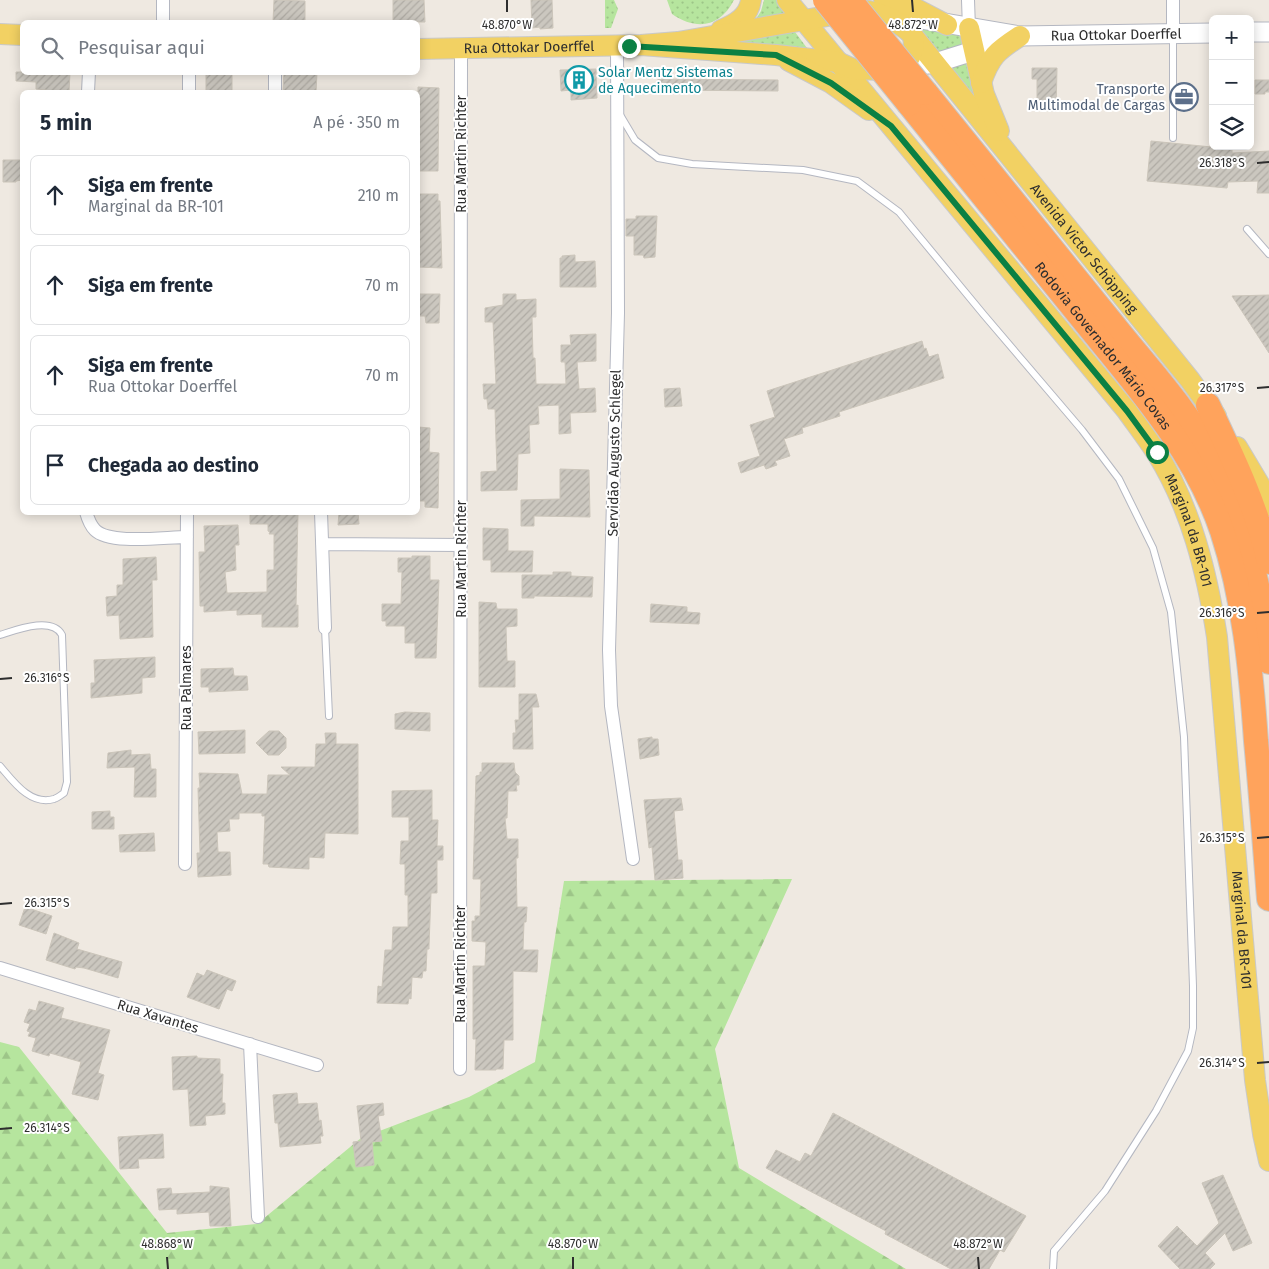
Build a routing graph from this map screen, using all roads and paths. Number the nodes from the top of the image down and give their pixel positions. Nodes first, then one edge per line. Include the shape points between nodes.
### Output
1 (163, 0) edge
2 (751, 0) edge
3 (787, 0) edge
4 (825, 0) edge
5 (968, 0) edge
6 (1173, 0) edge
7 (847, 6) edge
8 (889, 7) edge
9 (163, 20) edge
10 (804, 21) junction
11 (947, 24) joint
12 (968, 28) junction
13 (1254, 32) edge
14 (1269, 32) edge
15 (1209, 33) edge
16 (0, 34) edge
17 (1173, 34) junction
18 (20, 35) edge
19 (912, 35) junction
20 (1020, 36) junction
21 (707, 37) junction
22 (641, 45) junction
23 (618, 46) junction
24 (461, 48) junction
25 (420, 49) edge
26 (974, 51) junction
27 (776, 55) junction
28 (838, 62) junction
29 (935, 63) junction
30 (897, 68) junction
31 (88, 75) edge
32 (189, 75) edge
33 (275, 75) edge
34 (981, 83) junction
35 (88, 90) edge
36 (189, 90) edge
37 (275, 90) edge
38 (918, 99) junction
39 (618, 110) junction
40 (891, 126) junction
41 (1173, 138) dead end
42 (1025, 176) junction
43 (1247, 228) dead end
44 (1269, 254) edge
45 (1208, 405) junction
46 (1269, 506) edge
47 (87, 515) edge
48 (187, 515) edge
49 (321, 515) edge
50 (187, 536) junction
51 (322, 544) junction
52 (461, 545) junction
53 (1269, 562) edge
54 (325, 628) joint
55 (0, 634) edge
56 (1269, 662) edge
57 (329, 716) dead end
58 (0, 766) edge
59 (632, 859) dead end
60 (185, 864) dead end
61 (1269, 899) edge
62 (0, 968) edge
63 (250, 1044) junction
64 (316, 1065) dead end
65 (460, 1069) dead end
66 (1269, 1161) edge
67 (258, 1218) dead end
68 (1053, 1269) edge

1 - 9 street
2 - 21 main road via 750,10 735,24
3 - 10 main road, Marginal da BR-101
4 - 38 highway, Rodovia Governador Mário Covas, bridge
5 - 12 street
6 - 17 street
7 - 8 main road via 862,10
7 - 10 main road, Rua Ottokar Doerffel
7 - 28 main road via 833,24 828,39
7 - 38 highway, Rodovia Governador Mário Covas, bridge
8 - 11 main road
8 - 19 main road, Avenida Victor Schöpping
10 - 21 main road, Rua Ottokar Doerffel
10 - 28 main road, Marginal da BR-101
11 - 12 main road, Rua Ottokar Doerffel
12 - 20 main road, Rua Ottokar Doerffel
12 - 26 main road
13 - 14 main road
15 - 17 main road, Rua Ottokar Doerffel
16 - 18 main road
17 - 20 main road, Rua Ottokar Doerffel
17 - 41 lane
19 - 29 main road, Avenida Victor Schöpping
19 - 30 main road via 914,46 910,58
20 - 26 main road, Rua Ottokar Doerffel
20 - 34 main road via 996,53 986,65
21 - 22 main road, Rua Ottokar Doerffel
22 - 23 main road, Rua Ottokar Doerffel
22 - 27 main road, Rua Ottokar Doerffel
23 - 24 main road, Rua Ottokar Doerffel
23 - 39 street, Servidão Augusto Schlegel
24 - 25 main road, Rua Ottokar Doerffel
24 - 52 street, Rua Martin Richter
26 - 29 main road, Rua Ottokar Doerffel
26 - 34 main road
27 - 28 main road, Rua Ottokar Doerffel
27 - 40 main road via 831,83
28 - 30 main road via 868,71
28 - 40 main road, Marginal da BR-101
29 - 30 main road, Rua Ottokar Doerffel
29 - 42 main road, Avenida Victor Schöpping
31 - 35 street
32 - 36 street
33 - 37 street
34 - 42 main road via 992,117
38 - 56 highway, Rodovia Governador Mário Covas via 1176,402 1209,452 1229,492 1258,582
38 - 61 highway, Rodovia Governador Mário Covas via 1155,410 1208,497 1231,561 1246,636
39 - 59 street, Servidão Augusto Schlegel via 618,313 609,650 611,706
39 - 68 lane via 635,140 658,158 692,164 803,170 857,181 899,212 1082,430 1118,479 1152,548 1171,612 1184,737 1193,1028 1188,1051 1156,1111 1105,1191 1054,1251
40 - 66 main road, Marginal da BR-101 via 1127,411 1157,452 1191,527 1217,637 1255,1080
42 - 45 main road, Avenida Victor Schöpping
43 - 44 lane
45 - 46 main road, Avenida Victor Schöpping via 1239,449
45 - 53 highway via 1253,505
47 - 50 street via 95,530 108,537
48 - 50 street, Rua Palmares
49 - 51 street
50 - 60 street, Rua Palmares
51 - 52 street
51 - 54 street
52 - 65 street, Rua Martin Richter
54 - 57 lane
55 - 58 lane via 40,625 54,626 62,635 68,782 64,793 54,799 39,799 23,792
62 - 63 street, Rua Xavantes
63 - 64 street, Rua Xavantes
63 - 67 street

